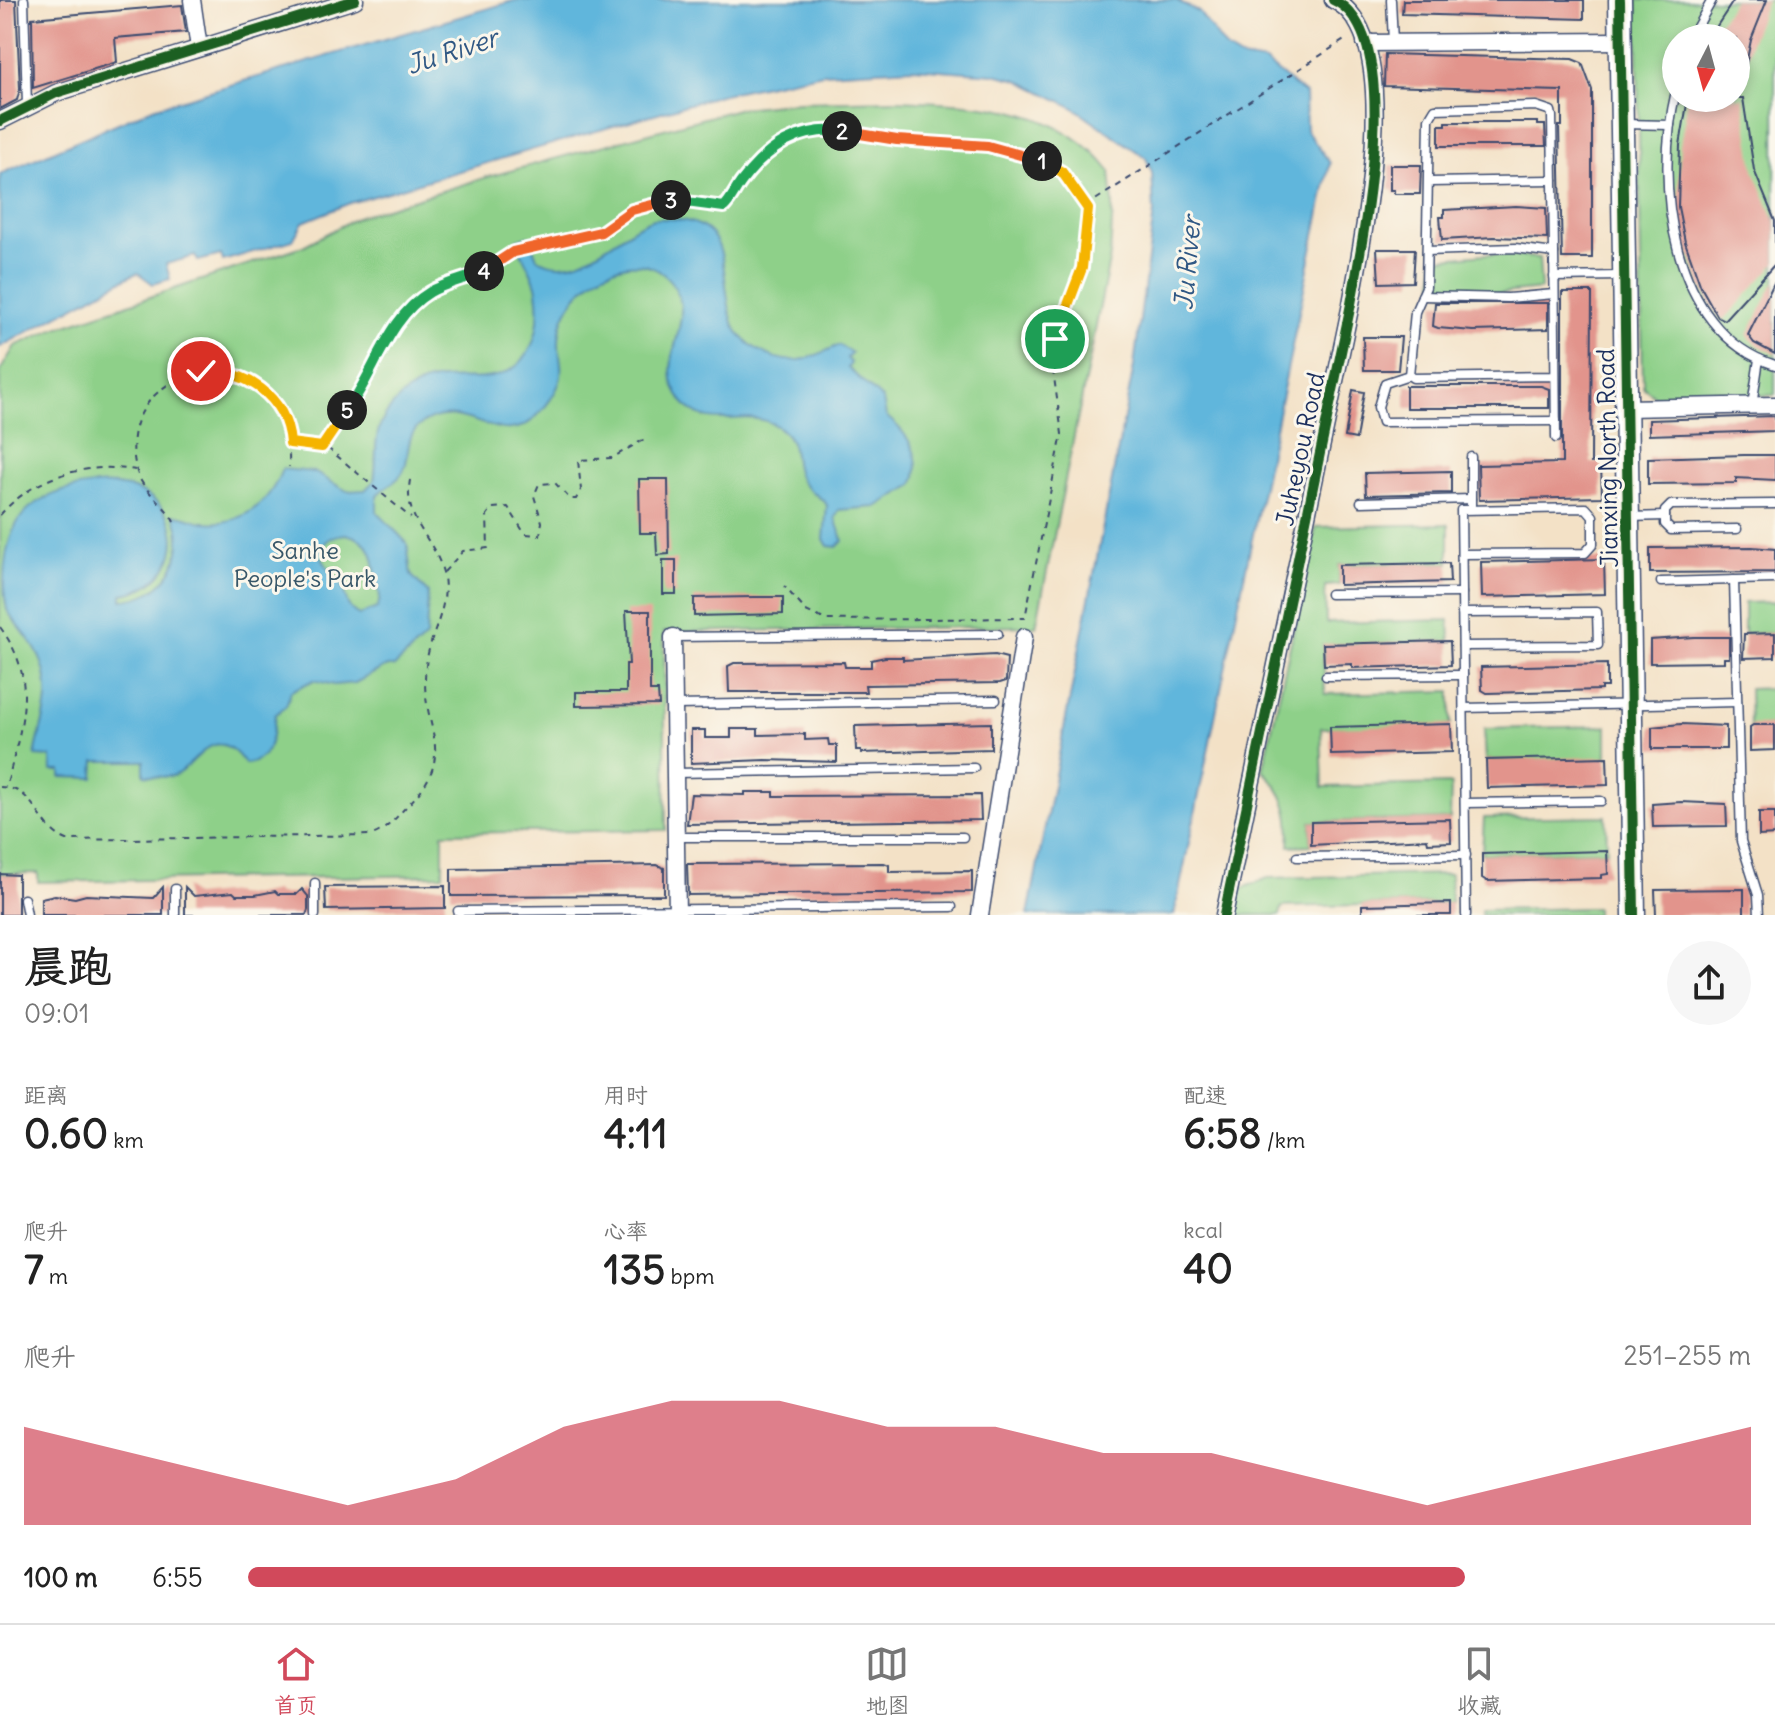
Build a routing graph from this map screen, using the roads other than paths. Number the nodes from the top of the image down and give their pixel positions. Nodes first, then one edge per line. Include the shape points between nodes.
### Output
1 (24, 0) edge
2 (192, 0) edge
3 (355, 0) edge
4 (1333, 0) edge
5 (1391, 0) edge
6 (1620, 0) edge
7 (1712, 0) edge
8 (1699, 24) edge
9 (1363, 36) junction
10 (1621, 41) junction
11 (1393, 42) junction
12 (199, 48) junction
13 (27, 106) junction
14 (1672, 112) edge
15 (0, 121) edge
16 (1622, 124) junction
17 (1670, 125) junction
18 (1553, 180) junction
19 (1430, 182) junction
20 (1427, 251) junction
21 (1554, 253) junction
22 (1624, 276) junction
23 (1554, 277) junction
24 (1554, 294) junction
25 (1422, 296) junction
26 (1759, 359) junction
27 (1775, 365) edge
28 (1409, 375) junction
29 (1555, 376) junction
30 (1775, 405) edge
31 (1752, 406) junction
32 (1626, 408) junction
33 (1556, 421) junction
34 (1556, 438) dead end
35 (1471, 457) dead end
36 (1471, 499) junction
37 (1361, 502) dead end
38 (1775, 504) edge
39 (1471, 510) junction
40 (1665, 516) junction
41 (1628, 517) junction
42 (1737, 529) dead end
43 (1462, 554) junction
44 (1775, 579) edge
45 (1734, 580) junction
46 (1661, 582) dead end
47 (1462, 593) junction
48 (1330, 594) dead end
49 (1462, 613) junction
50 (998, 634) dead end
51 (673, 637) joint
52 (1024, 637) dead end
53 (1463, 646) junction
54 (1463, 675) junction
55 (1326, 676) dead end
56 (996, 700) dead end
57 (1737, 702) junction
58 (1631, 704) junction
59 (674, 705) junction
60 (1464, 708) junction
61 (974, 768) dead end
62 (675, 773) junction
63 (1601, 801) dead end
64 (1465, 803) junction
65 (675, 837) junction
66 (963, 837) dead end
67 (1466, 855) junction
68 (1297, 857) dead end
69 (315, 883) dead end
70 (175, 889) dead end
71 (24, 899) dead end
72 (952, 907) dead end
73 (458, 911) dead end
74 (677, 912) edge
75 (27, 915) edge
76 (175, 915) edge
77 (315, 915) edge
78 (980, 915) edge
79 (1224, 915) edge
80 (1466, 915) edge
81 (1634, 915) edge
82 (1759, 915) edge

1 - 13 lane
2 - 12 street
3 - 12 street
4 - 9 street via 1348,10
5 - 11 lane
6 - 10 street, Jianxing North Road
7 - 8 lane
9 - 11 street
9 - 79 street, Juheyou Road via 1375,92 1374,119 1351,304
10 - 11 street
10 - 16 street, Jianxing North Road
12 - 13 street
13 - 15 street
14 - 17 lane
16 - 17 lane
16 - 22 street, Jianxing North Road
17 - 26 lane via 1666,189 1677,249 1713,324
18 - 19 lane
18 - 19 lane via 1551,111 1536,106 1432,112
18 - 21 lane
19 - 20 lane
20 - 21 lane via 1515,248
20 - 25 lane
21 - 23 lane
22 - 23 lane
22 - 32 street, Jianxing North Road
23 - 24 lane
24 - 25 lane
24 - 29 lane
25 - 28 lane via 1415,312
26 - 27 lane
26 - 31 lane
28 - 29 lane
28 - 33 lane via 1385,383 1378,407 1382,422
29 - 33 lane
30 - 31 street
31 - 32 street
32 - 41 street, Jianxing North Road
33 - 34 lane
35 - 36 lane
36 - 37 lane
36 - 39 lane
38 - 40 lane via 1671,505
39 - 43 lane via 1461,510
39 - 43 lane via 1586,508 1593,516 1593,544 1585,553
40 - 41 lane
40 - 42 lane via 1671,530
41 - 58 street, Jianxing North Road
43 - 47 lane
44 - 45 lane
45 - 46 lane
45 - 57 lane
47 - 48 lane
47 - 49 lane
49 - 53 lane
49 - 53 lane via 1597,612 1598,623 1598,645
50 - 51 lane
51 - 59 street
52 - 78 street
53 - 54 lane
54 - 55 lane
54 - 60 lane
56 - 59 lane
57 - 58 lane
57 - 82 lane via 1741,841
58 - 60 lane
58 - 81 street, Jianxing North Road
59 - 62 street
60 - 64 lane
61 - 62 lane
62 - 65 street
63 - 64 lane
64 - 67 lane
65 - 66 lane
65 - 74 street
67 - 68 lane
67 - 80 lane
69 - 77 lane
70 - 76 lane
71 - 75 lane
72 - 74 lane
73 - 74 lane

